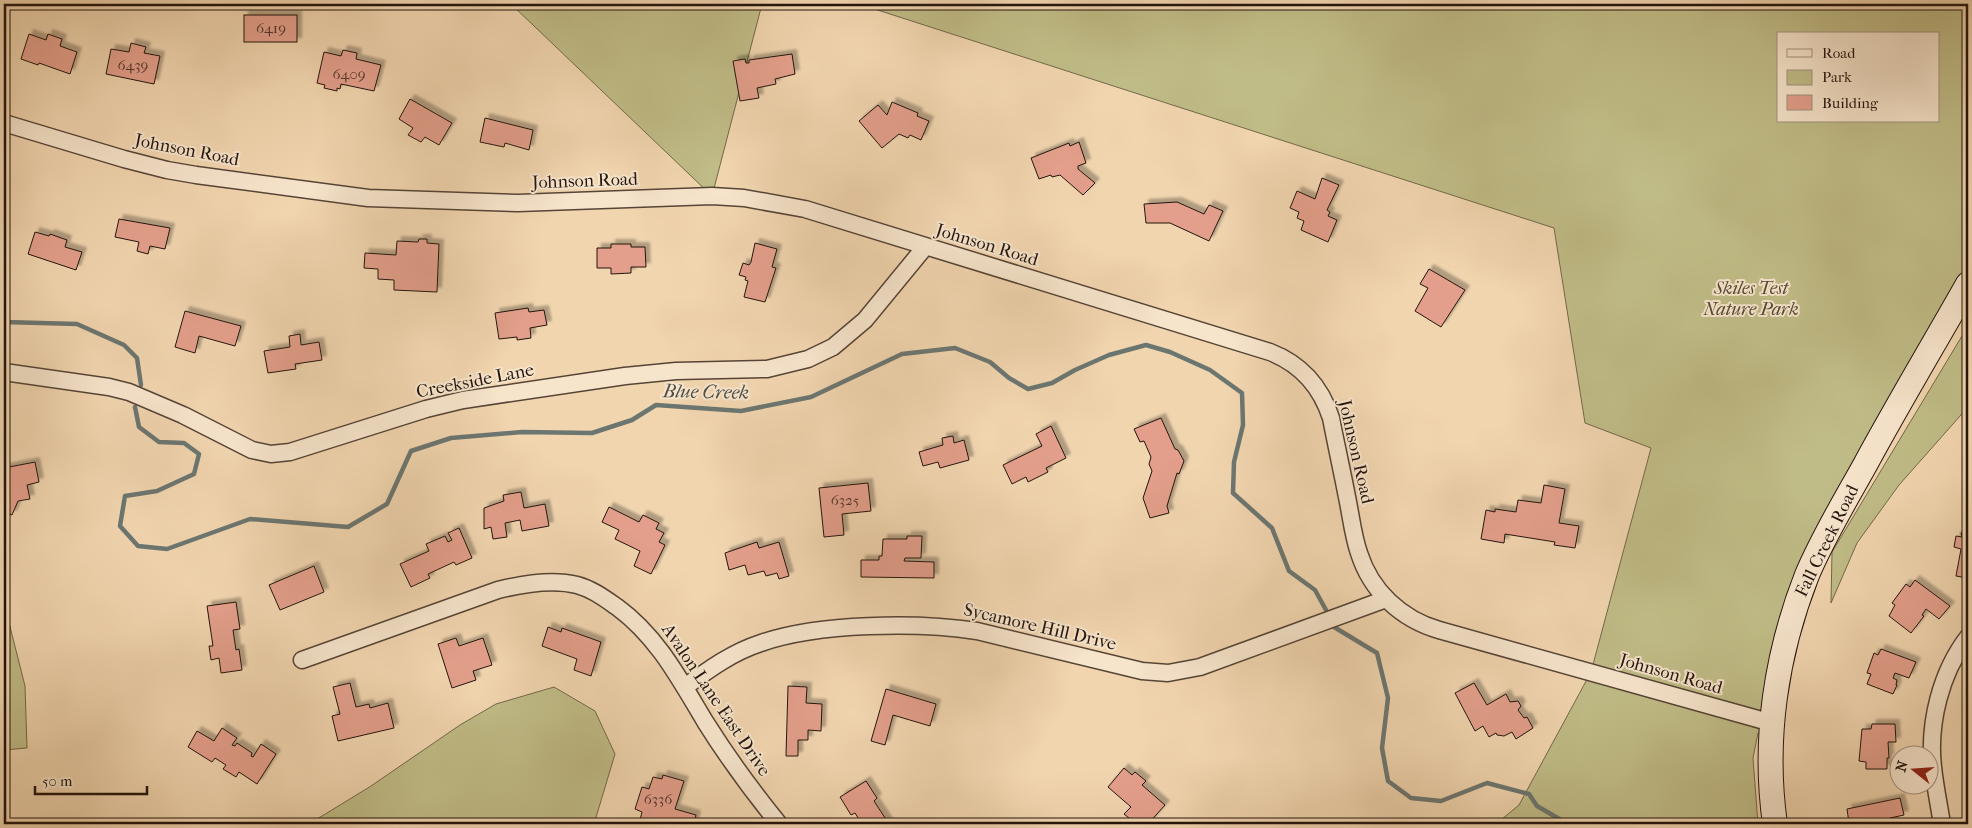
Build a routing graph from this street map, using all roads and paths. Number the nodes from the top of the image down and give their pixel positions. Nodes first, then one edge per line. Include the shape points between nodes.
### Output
1 (4, 123) edge
2 (925, 247) junction
3 (1968, 284) edge
4 (4, 372) edge
5 (1386, 599) junction
6 (1968, 637) edge
7 (302, 660) dead end
8 (685, 686) junction
9 (1772, 723) junction
10 (777, 823) edge
11 (1775, 824) edge
12 (1942, 824) edge

1 - 2 street, Johnson Road via 160,168 309,191 368,198 518,203 712,196 744,198 805,209
2 - 4 street, Creekside Lane via 865,320 833,347 808,360 767,369 625,376 462,400 290,452 271,454 252,450 129,392
2 - 5 street, Johnson Road via 1270,352 1294,364 1310,379 1326,404 1358,552 1369,577
3 - 9 main road, Fall Creek Road via 1876,443 1808,574 1783,652
5 - 8 street, Sycamore Hill Drive via 1200,666 1175,672 1142,671 977,631 885,626 824,630 760,643 708,669
5 - 9 street, Johnson Road via 1405,614 1432,628
6 - 12 street via 1945,678 1932,739 1932,767
7 - 8 street, Avalon Lane East Drive via 484,594 526,585 563,583 594,592 631,618 664,653
8 - 10 street, Avalon Lane East Drive via 722,746
9 - 11 main road, Fall Creek Road via 1771,775

